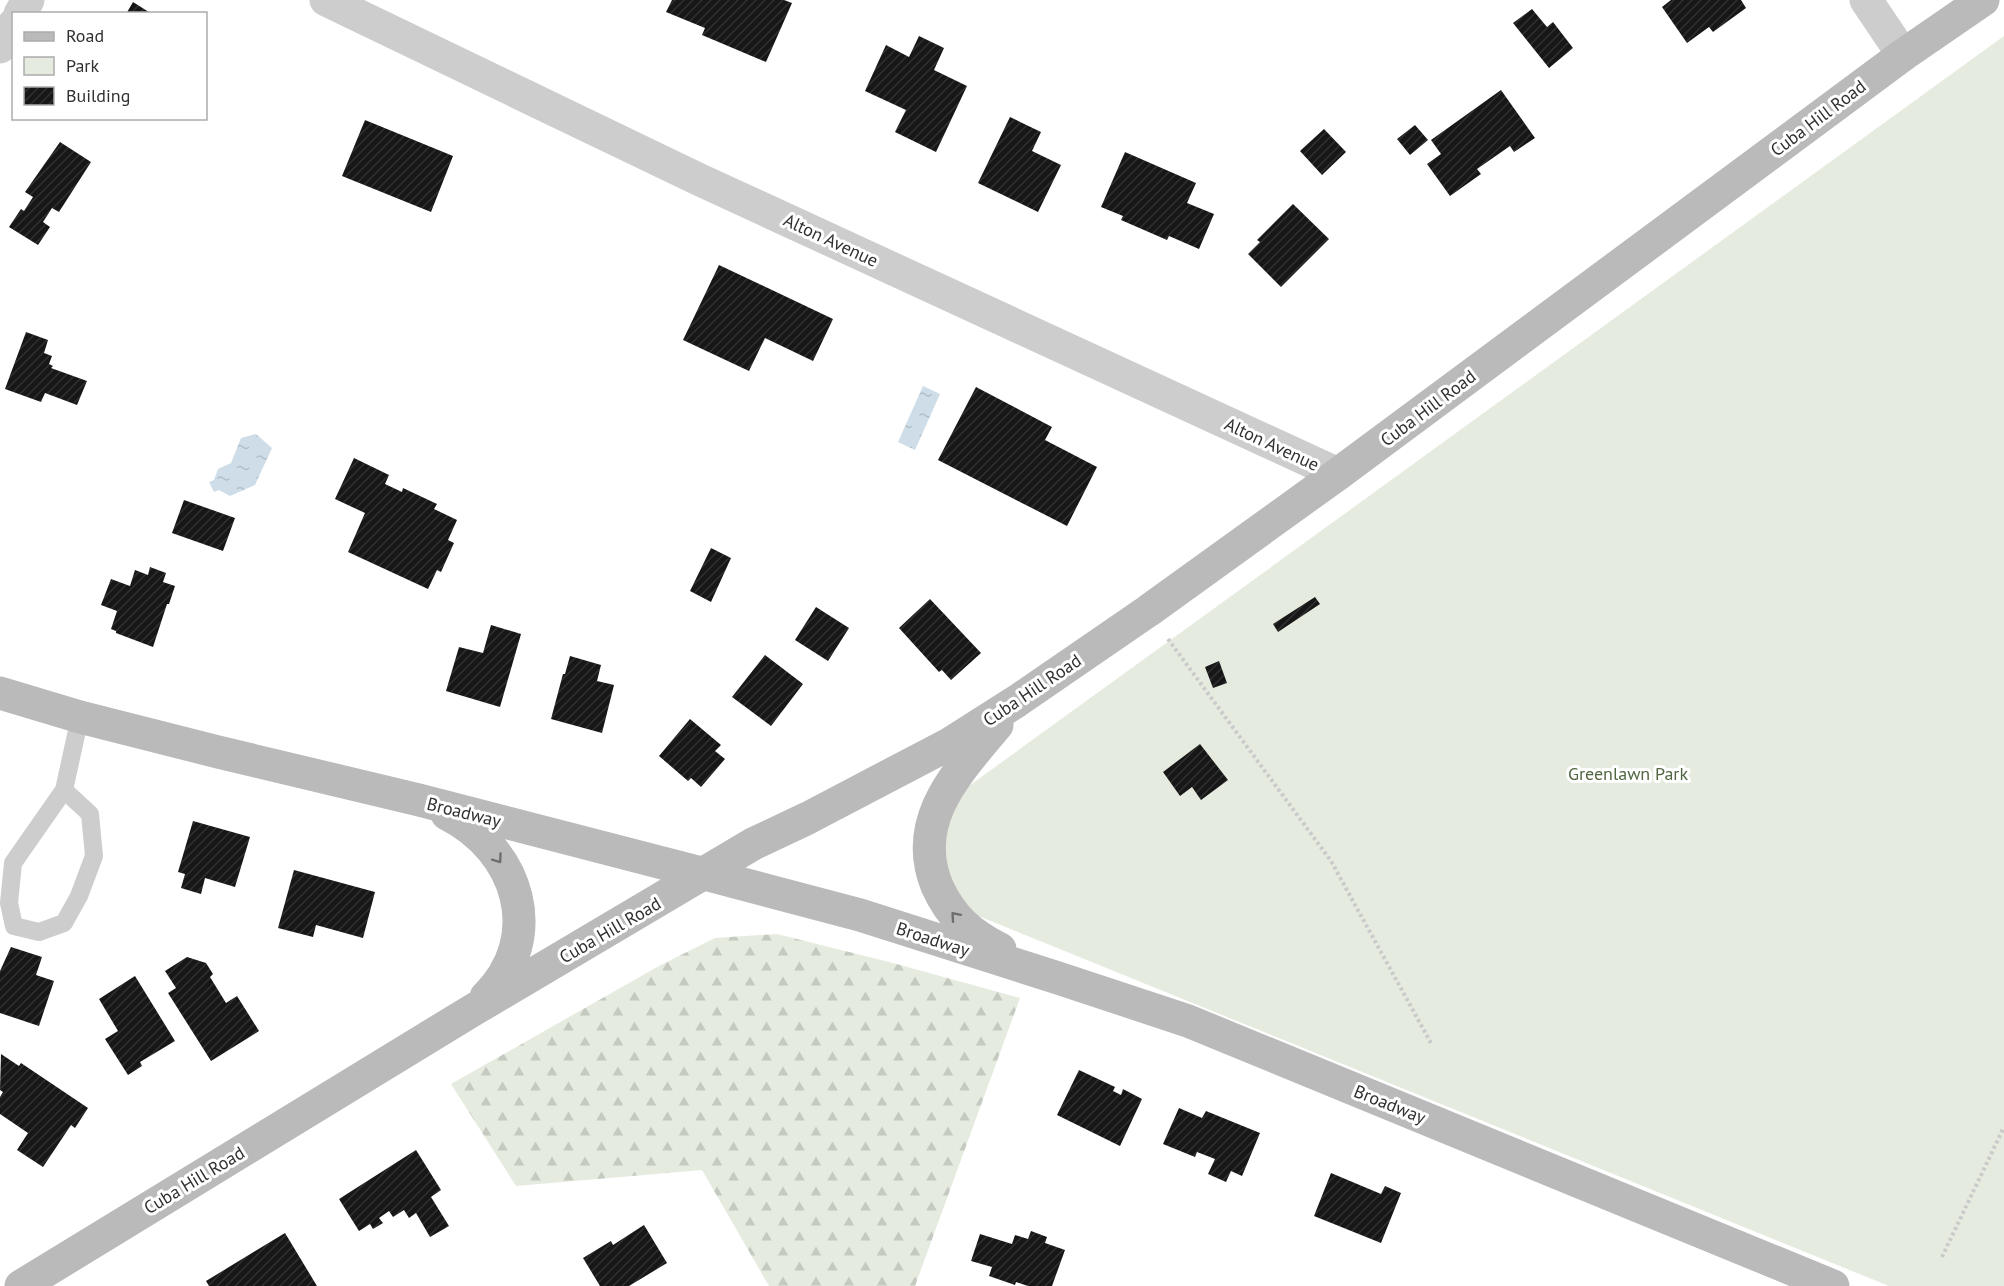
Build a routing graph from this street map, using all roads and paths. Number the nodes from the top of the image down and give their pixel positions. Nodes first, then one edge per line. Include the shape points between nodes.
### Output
1 (1866, 0) edge
2 (1983, 0) edge
3 (337, 2) edge
4 (12, 27) edge
5 (0, 47) edge
6 (1903, 55) junction
7 (1338, 474) junction
8 (1148, 611) junction
9 (0, 693) edge
10 (1017, 701) junction
11 (80, 717) junction
12 (64, 790) junction
13 (419, 800) junction
14 (705, 874) junction
15 (1058, 978) junction
16 (473, 1010) junction
17 (1432, 1045) dead end
18 (2004, 1127) edge
19 (1942, 1257) dead end
20 (21, 1286) edge
21 (1833, 1286) edge

1 - 6 street
2 - 6 main road, Cuba Hill Road
3 - 7 street, Alton Avenue via 688,174
4 - 5 street
6 - 7 main road, Cuba Hill Road
7 - 8 main road, Cuba Hill Road
8 - 10 main road, Cuba Hill Road
8 - 17 path via 1331,861
9 - 11 main road, Broadway
10 - 14 main road, Cuba Hill Road via 951,743 753,844
15 -> 10 main road via 994,946 965,926 951,913 930,868 928,844 933,818 947,788
11 - 12 lane
11 - 13 main road, Broadway
12 - 12 lane via 90,814 94,856 64,922 39,932 14,926 9,903 13,863
13 - 14 main road, Broadway
13 -> 16 main road via 461,821 487,843 507,871 519,906 519,937 512,960 495,988
14 - 15 main road, Broadway via 860,915
14 - 16 main road, Cuba Hill Road
15 - 21 main road, Broadway via 1188,1021
16 - 20 main road, Cuba Hill Road
18 - 19 path

